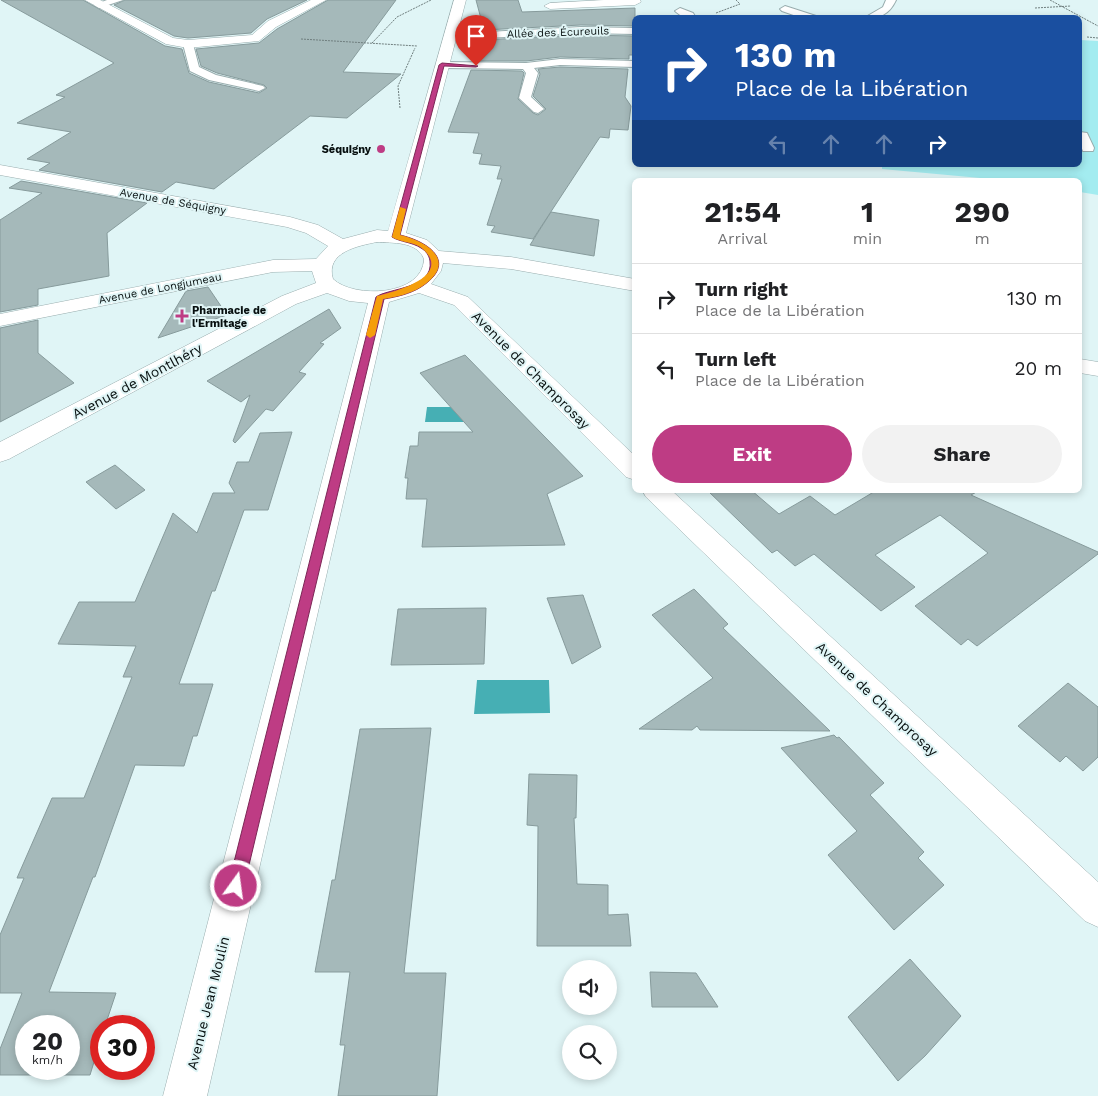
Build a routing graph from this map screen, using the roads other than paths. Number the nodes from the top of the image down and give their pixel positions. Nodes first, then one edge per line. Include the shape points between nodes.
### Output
1 (118, 0) edge
2 (320, 0) edge
3 (460, 0) edge
4 (634, 0) edge
5 (891, 0) edge
6 (95, 2) edge
7 (550, 6) dead end
8 (785, 9) dead end
9 (680, 11) dead end
10 (690, 15) edge
11 (804, 15) edge
12 (875, 15) edge
13 (632, 31) edge
14 (450, 37) junction
15 (188, 44) junction
16 (632, 64) edge
17 (442, 65) junction
18 (526, 66) junction
19 (258, 88) dead end
20 (538, 109) dead end
21 (1082, 136) edge
22 (1088, 148) dead end
23 (0, 170) edge
24 (396, 237) junction
25 (342, 246) junction
26 (433, 256) junction
27 (325, 275) junction
28 (632, 284) edge
29 (417, 286) junction
30 (380, 297) junction
31 (0, 320) edge
32 (1082, 366) edge
33 (1098, 369) edge
34 (0, 453) edge
35 (632, 468) edge
36 (658, 493) edge
37 (1098, 908) edge
38 (185, 1096) edge

1 - 6 lane
2 - 15 street via 272,24 255,38
3 - 14 street
4 - 7 street
5 - 12 lane via 887,9
6 - 15 street via 170,41
8 - 11 lane
9 - 10 lane
13 - 14 lane, Allée des Écureuils via 581,30
14 - 17 street
15 - 19 lane via 194,69 213,78
16 - 18 lane via 560,62
17 - 18 lane
17 - 24 street
18 - 20 lane via 532,73 525,98
21 - 22 lane
23 - 25 street, Avenue de Séquigny via 290,222 312,229
24 - 25 street via 377,236
24 - 26 street via 426,247
25 - 27 street via 329,255
26 - 28 street via 511,263
26 - 29 street via 434,266 429,276
27 - 30 street via 341,293
27 - 31 street, Avenue de Longjumeau via 273,266
27 - 34 street, Avenue de Montlhéry via 289,300
29 - 30 street
29 - 35 street, Avenue de Champrosay via 461,300
30 - 38 street, Avenue Jean Moulin
32 - 33 street
36 - 37 street, Avenue de Champrosay

